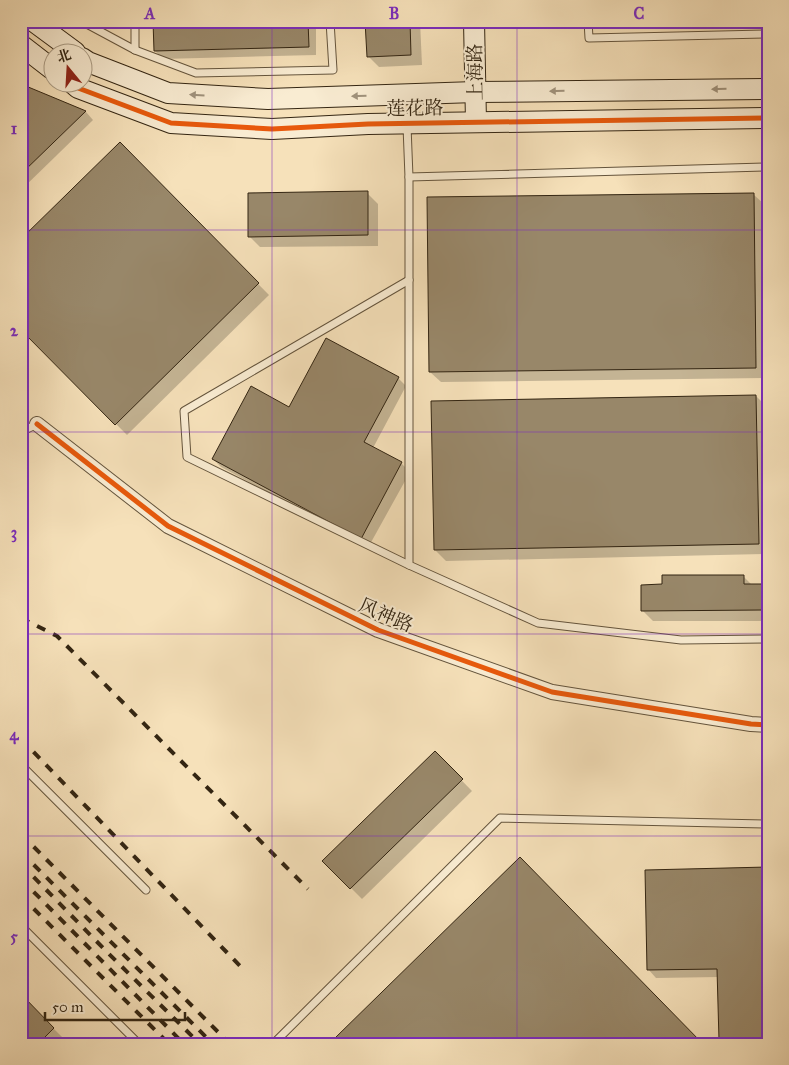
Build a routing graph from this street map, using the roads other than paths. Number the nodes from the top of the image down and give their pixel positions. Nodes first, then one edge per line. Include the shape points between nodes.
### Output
1 (34, 21) edge
2 (81, 21) edge
3 (135, 21) edge
4 (330, 21) edge
5 (474, 21) edge
6 (588, 21) edge
7 (768, 34) edge
8 (62, 42) edge
9 (21, 45) edge
10 (135, 50) junction
11 (42, 61) edge
12 (92, 64) edge
13 (768, 88) edge
14 (89, 92) edge
15 (475, 92) junction
16 (768, 118) edge
17 (476, 122) junction
18 (407, 123) junction
19 (768, 167) edge
20 (409, 177) junction
21 (409, 280) junction
22 (37, 424) joint
23 (21, 432) edge
24 (409, 565) junction
25 (768, 639) edge
26 (768, 725) edge
27 (21, 765) edge
28 (768, 824) edge
29 (146, 890) dead end
30 (21, 926) edge
31 (139, 1044) edge
32 (273, 1044) edge

1 - 8 street
2 - 10 lane
3 - 10 lane
4 - 10 lane via 333,70 196,73
5 - 15 street, 上海路
6 - 7 lane via 588,38
9 - 11 street
15 -> 12 street, 莲花路 via 268,99 168,93
13 -> 15 street, 莲花路
14 - 18 street, 莲花路 via 171,123 272,129
15 - 17 street, 上海路
16 - 17 street, 莲花路
17 - 18 street, 莲花路
18 - 20 lane
19 - 20 lane
20 - 21 lane
21 - 24 lane
21 - 24 lane via 184,411 187,457
22 - 23 lane
22 - 26 street, 风神路 via 168,526 378,630 552,692
24 - 25 lane via 538,623 681,640
27 - 29 lane
28 - 32 lane via 500,818
30 - 31 lane

